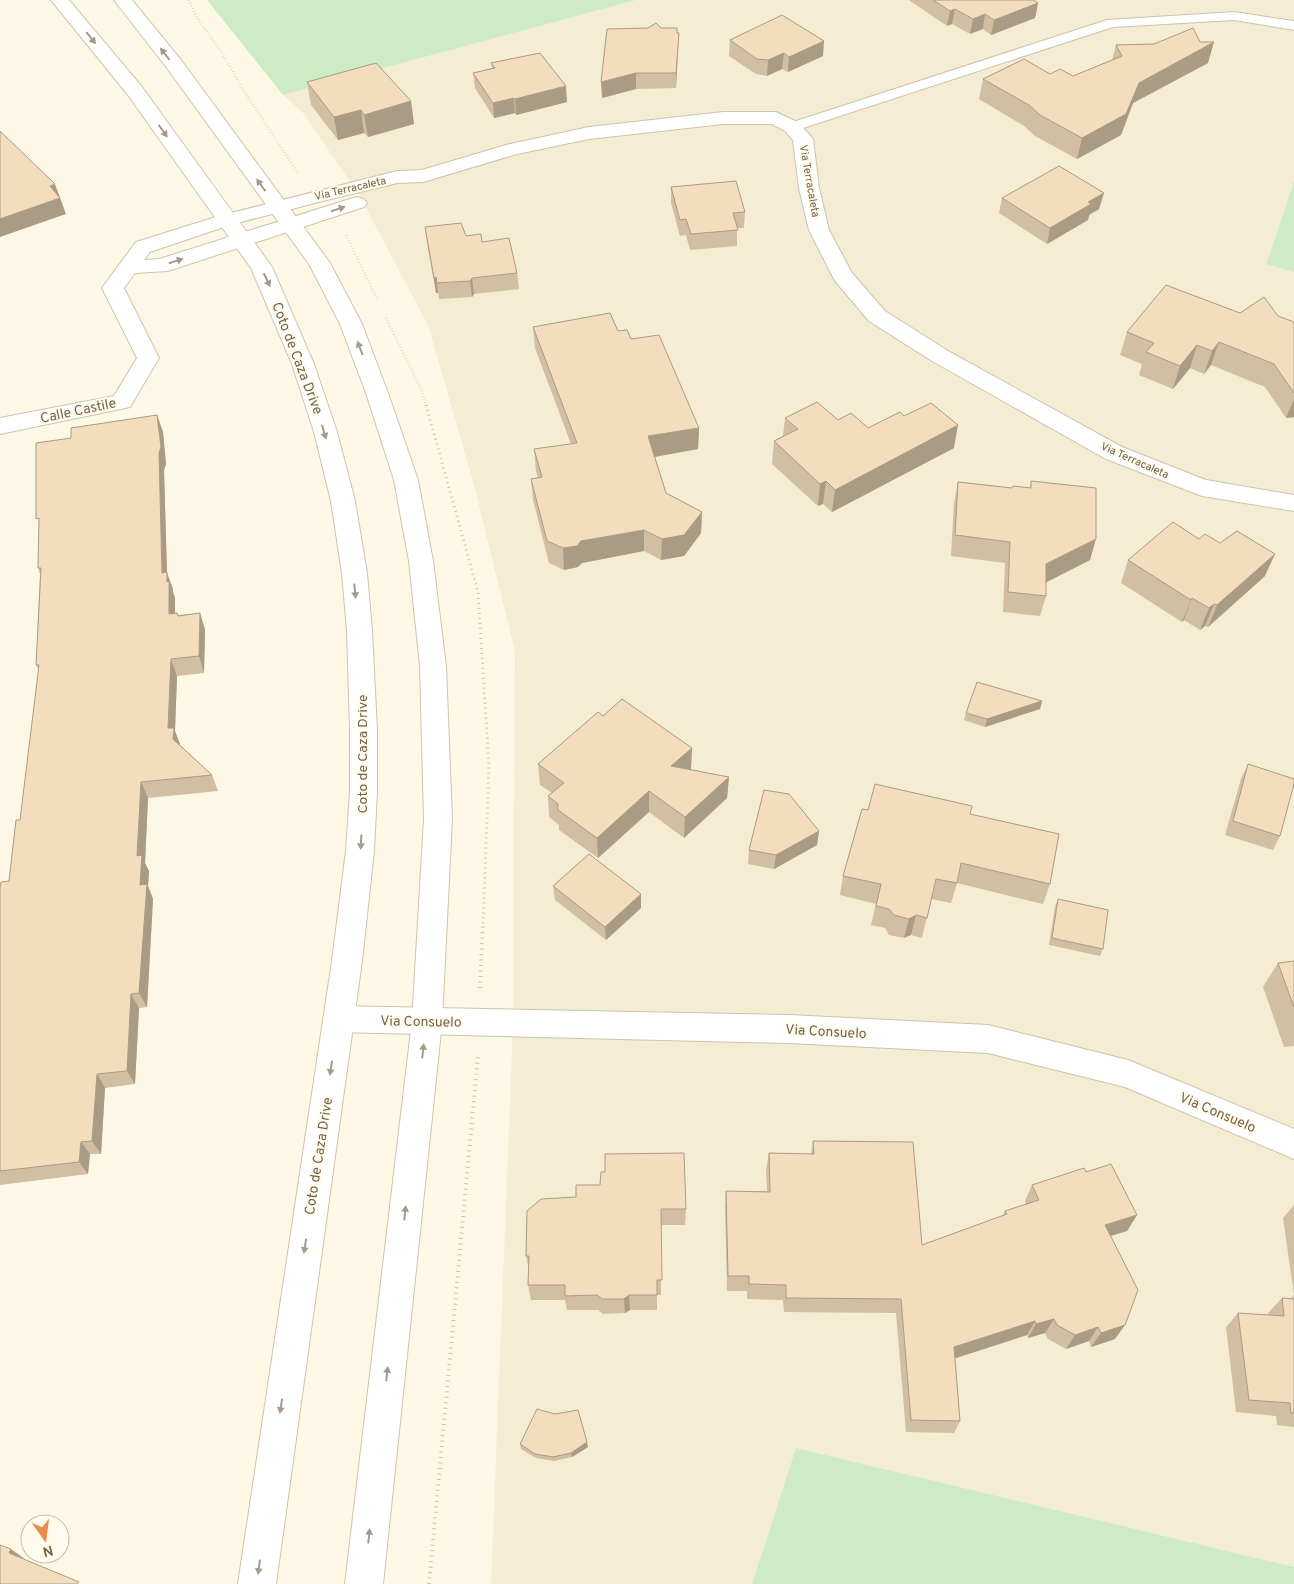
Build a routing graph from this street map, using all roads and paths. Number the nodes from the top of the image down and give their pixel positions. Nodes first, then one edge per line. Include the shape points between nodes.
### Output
1 (60, 0) edge
2 (124, 0) edge
3 (1294, 26) edge
4 (792, 127) junction
5 (284, 215) junction
6 (226, 220) junction
7 (240, 239) junction
8 (128, 267) junction
9 (0, 426) edge
10 (1294, 503) edge
11 (338, 1019) junction
12 (427, 1022) junction
13 (1294, 1144) edge
14 (257, 1584) edge
15 (364, 1584) edge

1 -> 6 main road, Coto de Caza Drive via 135,91
5 -> 2 main road
3 - 4 lane via 1234,16 1112,23
4 - 5 main road, Via Terracaleta via 776,118 723,118 588,133 513,149 423,176 405,189
4 - 10 main road, Via Terracaleta via 803,139 809,188 819,230 843,276 877,316 940,356 1114,453 1202,488
5 - 6 main road, Calle Castile
5 - 7 main road
12 -> 5 main road via 438,819 433,666 421,561 406,480 351,324 319,263
6 - 7 main road, Coto de Caza Drive
6 - 8 main road, Calle Castile via 142,247
8 -> 7 main road via 161,266
7 -> 11 main road, Coto de Caza Drive via 272,288 313,396 336,473 350,536 360,635 364,741 360,849
8 - 9 main road, Calle Castile via 113,288 148,358 122,402
11 - 12 main road, Via Consuelo
11 -> 14 main road, Coto de Caza Drive
12 - 13 main road, Via Consuelo via 789,1029 988,1039 1128,1074
15 -> 12 main road

